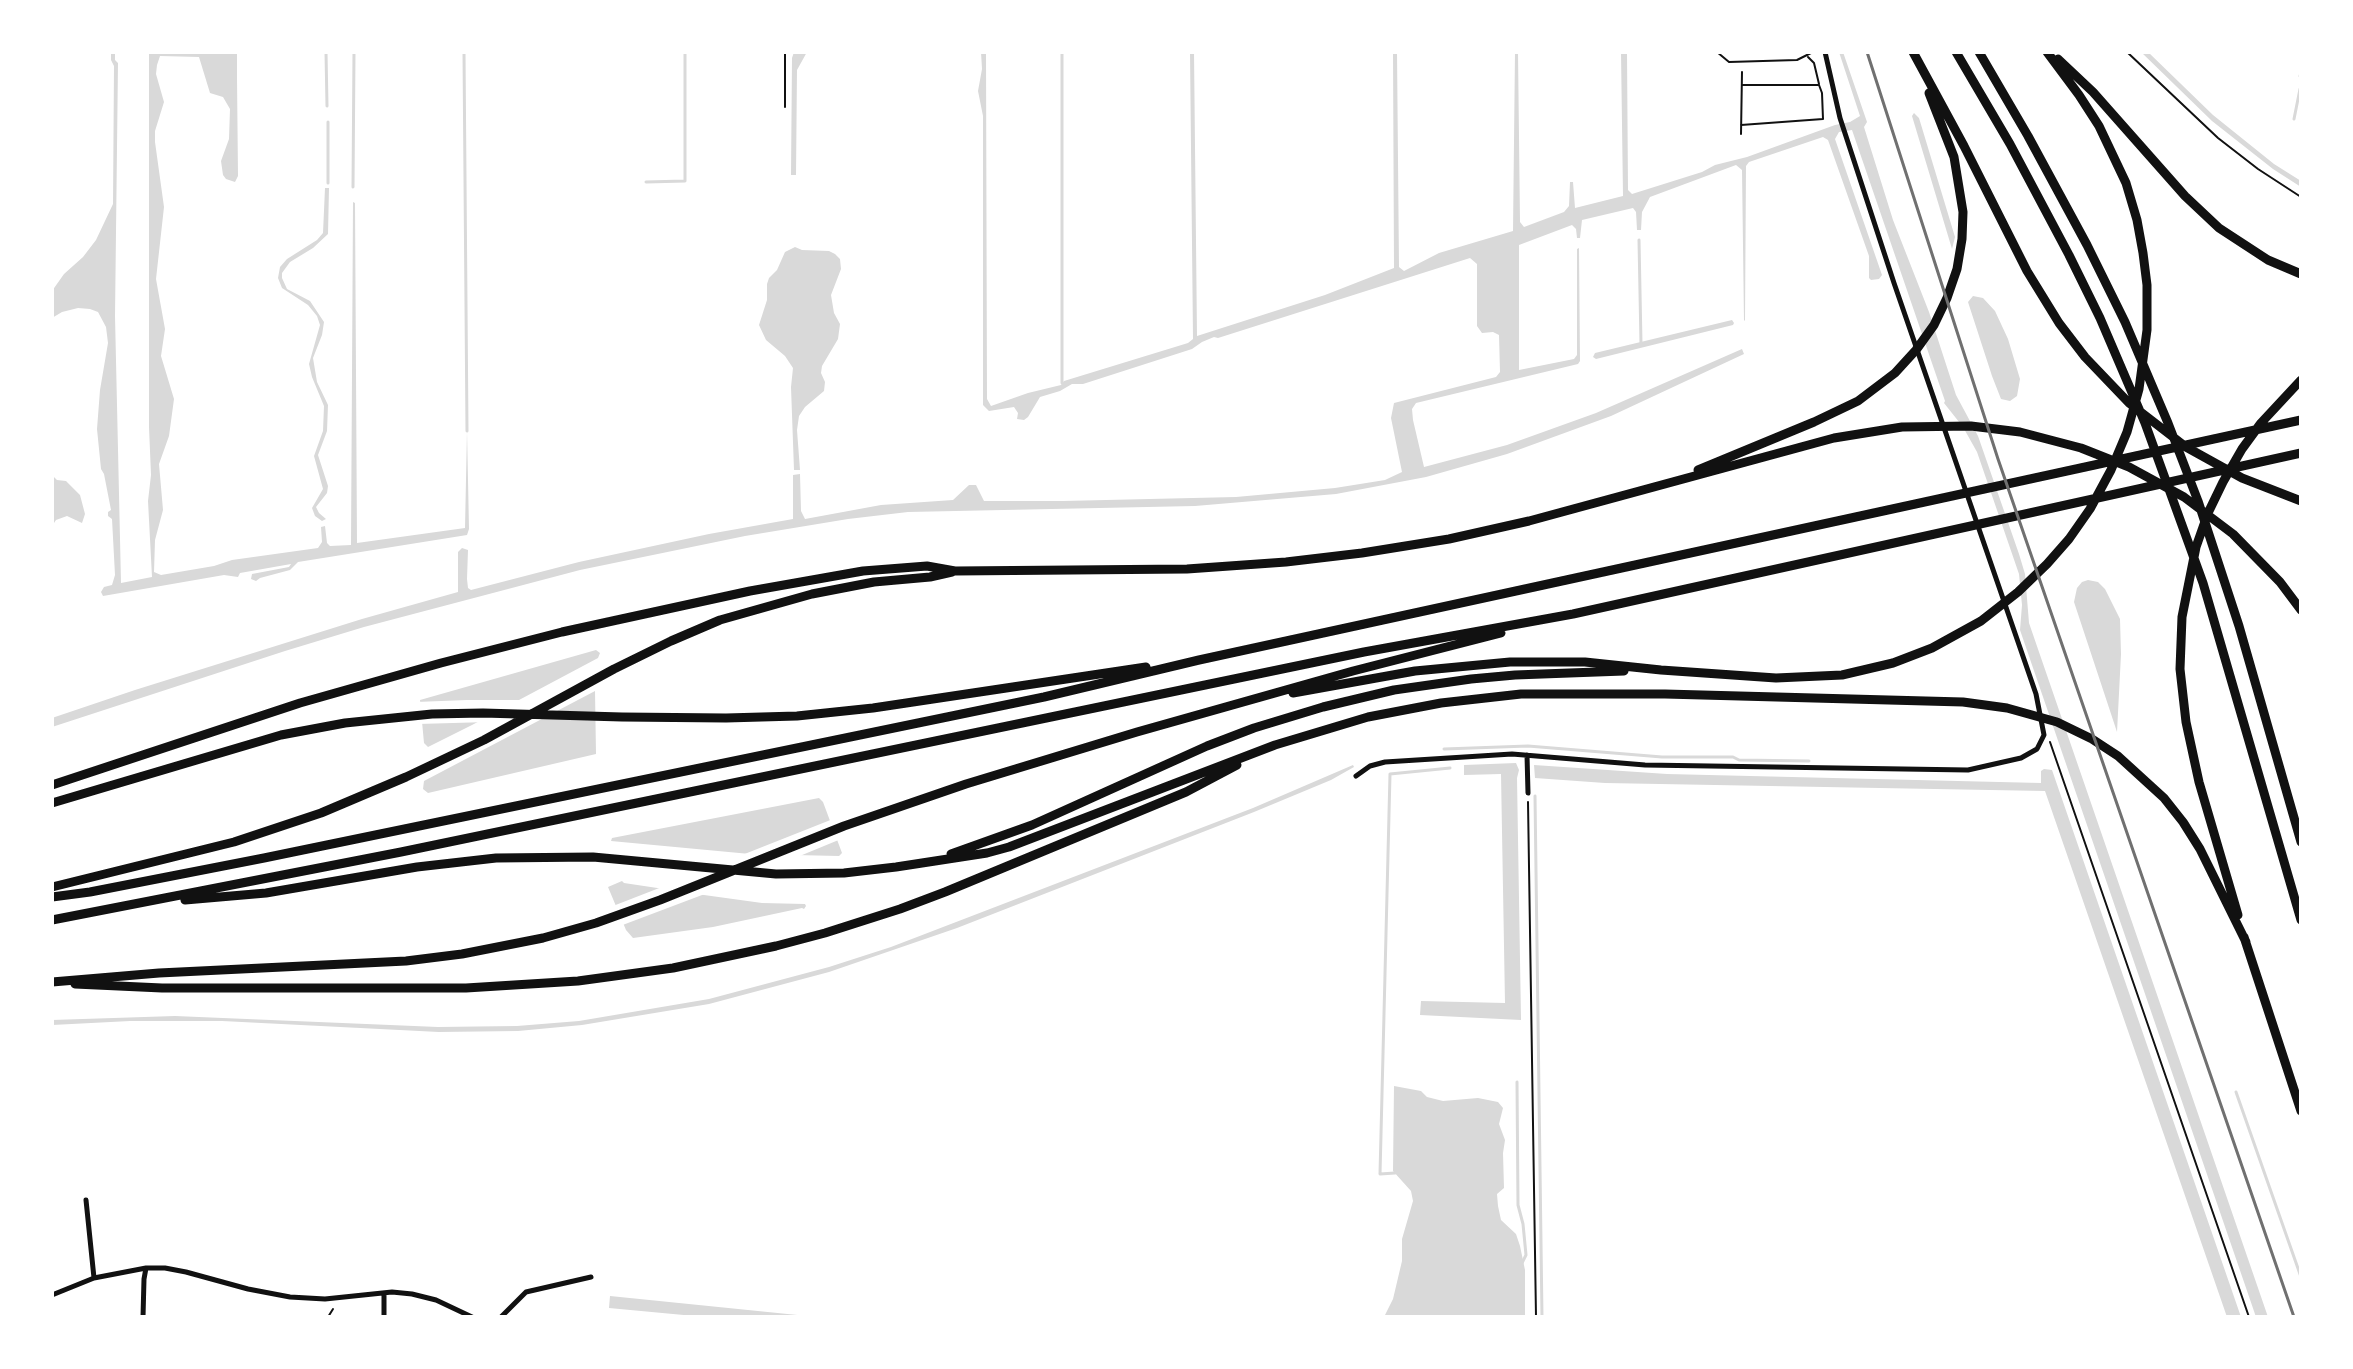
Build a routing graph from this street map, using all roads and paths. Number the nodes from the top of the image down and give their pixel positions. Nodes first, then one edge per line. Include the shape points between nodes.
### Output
1 (785, 52) edge
2 (1717, 52) edge
3 (1813, 52) edge
4 (1825, 52) edge
5 (1912, 52) edge
6 (1956, 52) edge
7 (1979, 52) edge
8 (2049, 52) edge
9 (2127, 52) edge
10 (1807, 56) junction
11 (1742, 72) dead end
12 (1742, 85) junction
13 (1819, 85) junction
14 (785, 107) dead end
15 (1741, 125) junction
16 (1741, 134) dead end
17 (2301, 197) edge
18 (2301, 274) edge
19 (2301, 380) edge
20 (2301, 420) edge
21 (2301, 453) edge
22 (1669, 482) junction
23 (2301, 501) edge
24 (955, 571) junction
25 (2301, 610) edge
26 (1573, 614) junction
27 (1199, 660) junction
28 (1661, 670) junction
29 (1776, 678) junction
30 (1775, 697) junction
31 (1245, 701) junction
32 (2044, 735) junction
33 (1275, 745) junction
34 (1527, 755) junction
35 (1356, 776) dead end
36 (52, 785) edge
37 (1528, 793) joint
38 (52, 803) edge
39 (2301, 842) edge
40 (929, 862) junction
41 (52, 887) edge
42 (52, 897) edge
43 (138, 905) junction
44 (52, 920) edge
45 (2301, 920) edge
46 (2246, 942) junction
47 (52, 982) edge
48 (2301, 1111) edge
49 (86, 1200) dead end
50 (146, 1268) junction
51 (591, 1277) dead end
52 (94, 1278) junction
53 (384, 1293) junction
54 (52, 1295) edge
55 (333, 1309) dead end
56 (143, 1317) edge
57 (328, 1317) edge
58 (384, 1317) edge
59 (472, 1317) edge
60 (501, 1317) edge
61 (1536, 1317) edge
62 (2249, 1317) edge

1 - 14 lane
2 - 10 lane via 1729,62
3 - 10 lane
4 - 32 street via 1840,118 2036,694
5 - 22 highway via 1956,167 1963,212 1950,288 1928,334 1895,373 1858,401
5 - 23 highway via 2027,271 2085,357 2129,403 2186,447 2242,478
6 - 45 highway via 2069,255 2149,432 2203,583
7 - 39 highway via 2087,245 2164,412 2235,614
8 - 18 highway via 2093,92 2202,213 2251,251
8 - 29 highway via 2099,126 2128,190 2141,235 2147,330 2139,389 2118,455 2090,509 2047,564 1995,611 1932,648 1893,663 1825,677
9 - 17 path via 2225,144
10 - 13 lane
11 - 12 lane
12 - 13 lane
12 - 15 lane
13 - 15 lane via 1823,119
15 - 16 lane
19 - 46 highway via 2242,449 2215,497 2188,581 2181,633 2186,722
20 - 27 highway
21 - 26 highway
22 - 24 highway via 1529,521 1338,557 1187,569
22 - 25 highway via 1865,432 1923,426 1989,428 2047,438 2111,459 2165,485 2217,521 2265,565
24 - 36 highway via 927,566 834,576 576,628 300,703
24 - 41 highway via 812,594 720,620 614,669 484,740 321,813 234,842
26 - 31 highway
26 - 43 highway via 1364,652
27 - 38 highway via 797,716 483,713 345,723 281,735
27 - 42 highway via 1044,697 280,855
28 - 29 highway
28 - 31 highway via 1585,662 1480,663
28 - 40 highway via 1471,679 1323,707 1233,736 1032,825
29 - 30 lane
30 - 33 highway via 1564,693 1478,698 1368,717
30 - 46 highway via 1986,704 2083,734 2141,775 2183,822
31 - 47 highway via 1022,766 857,822 596,923 508,946 406,961
32 - 34 street via 2037,749 2021,758 1968,770 1645,765
32 - 62 path via 2056,757
33 - 40 highway via 1028,840
33 - 47 highway via 1186,792 945,892 825,933 687,965 578,981 466,988 162,988
34 - 35 street via 1385,762
34 - 37 street
37 - 61 path
40 - 43 highway via 793,874 593,857 496,858 266,893
43 - 44 highway
46 - 48 highway
49 - 52 street
50 - 52 street
50 - 53 street via 290,1297
50 - 56 street
51 - 60 street via 526,1292
52 - 54 street
53 - 58 street
53 - 59 street via 436,1300
55 - 57 path

